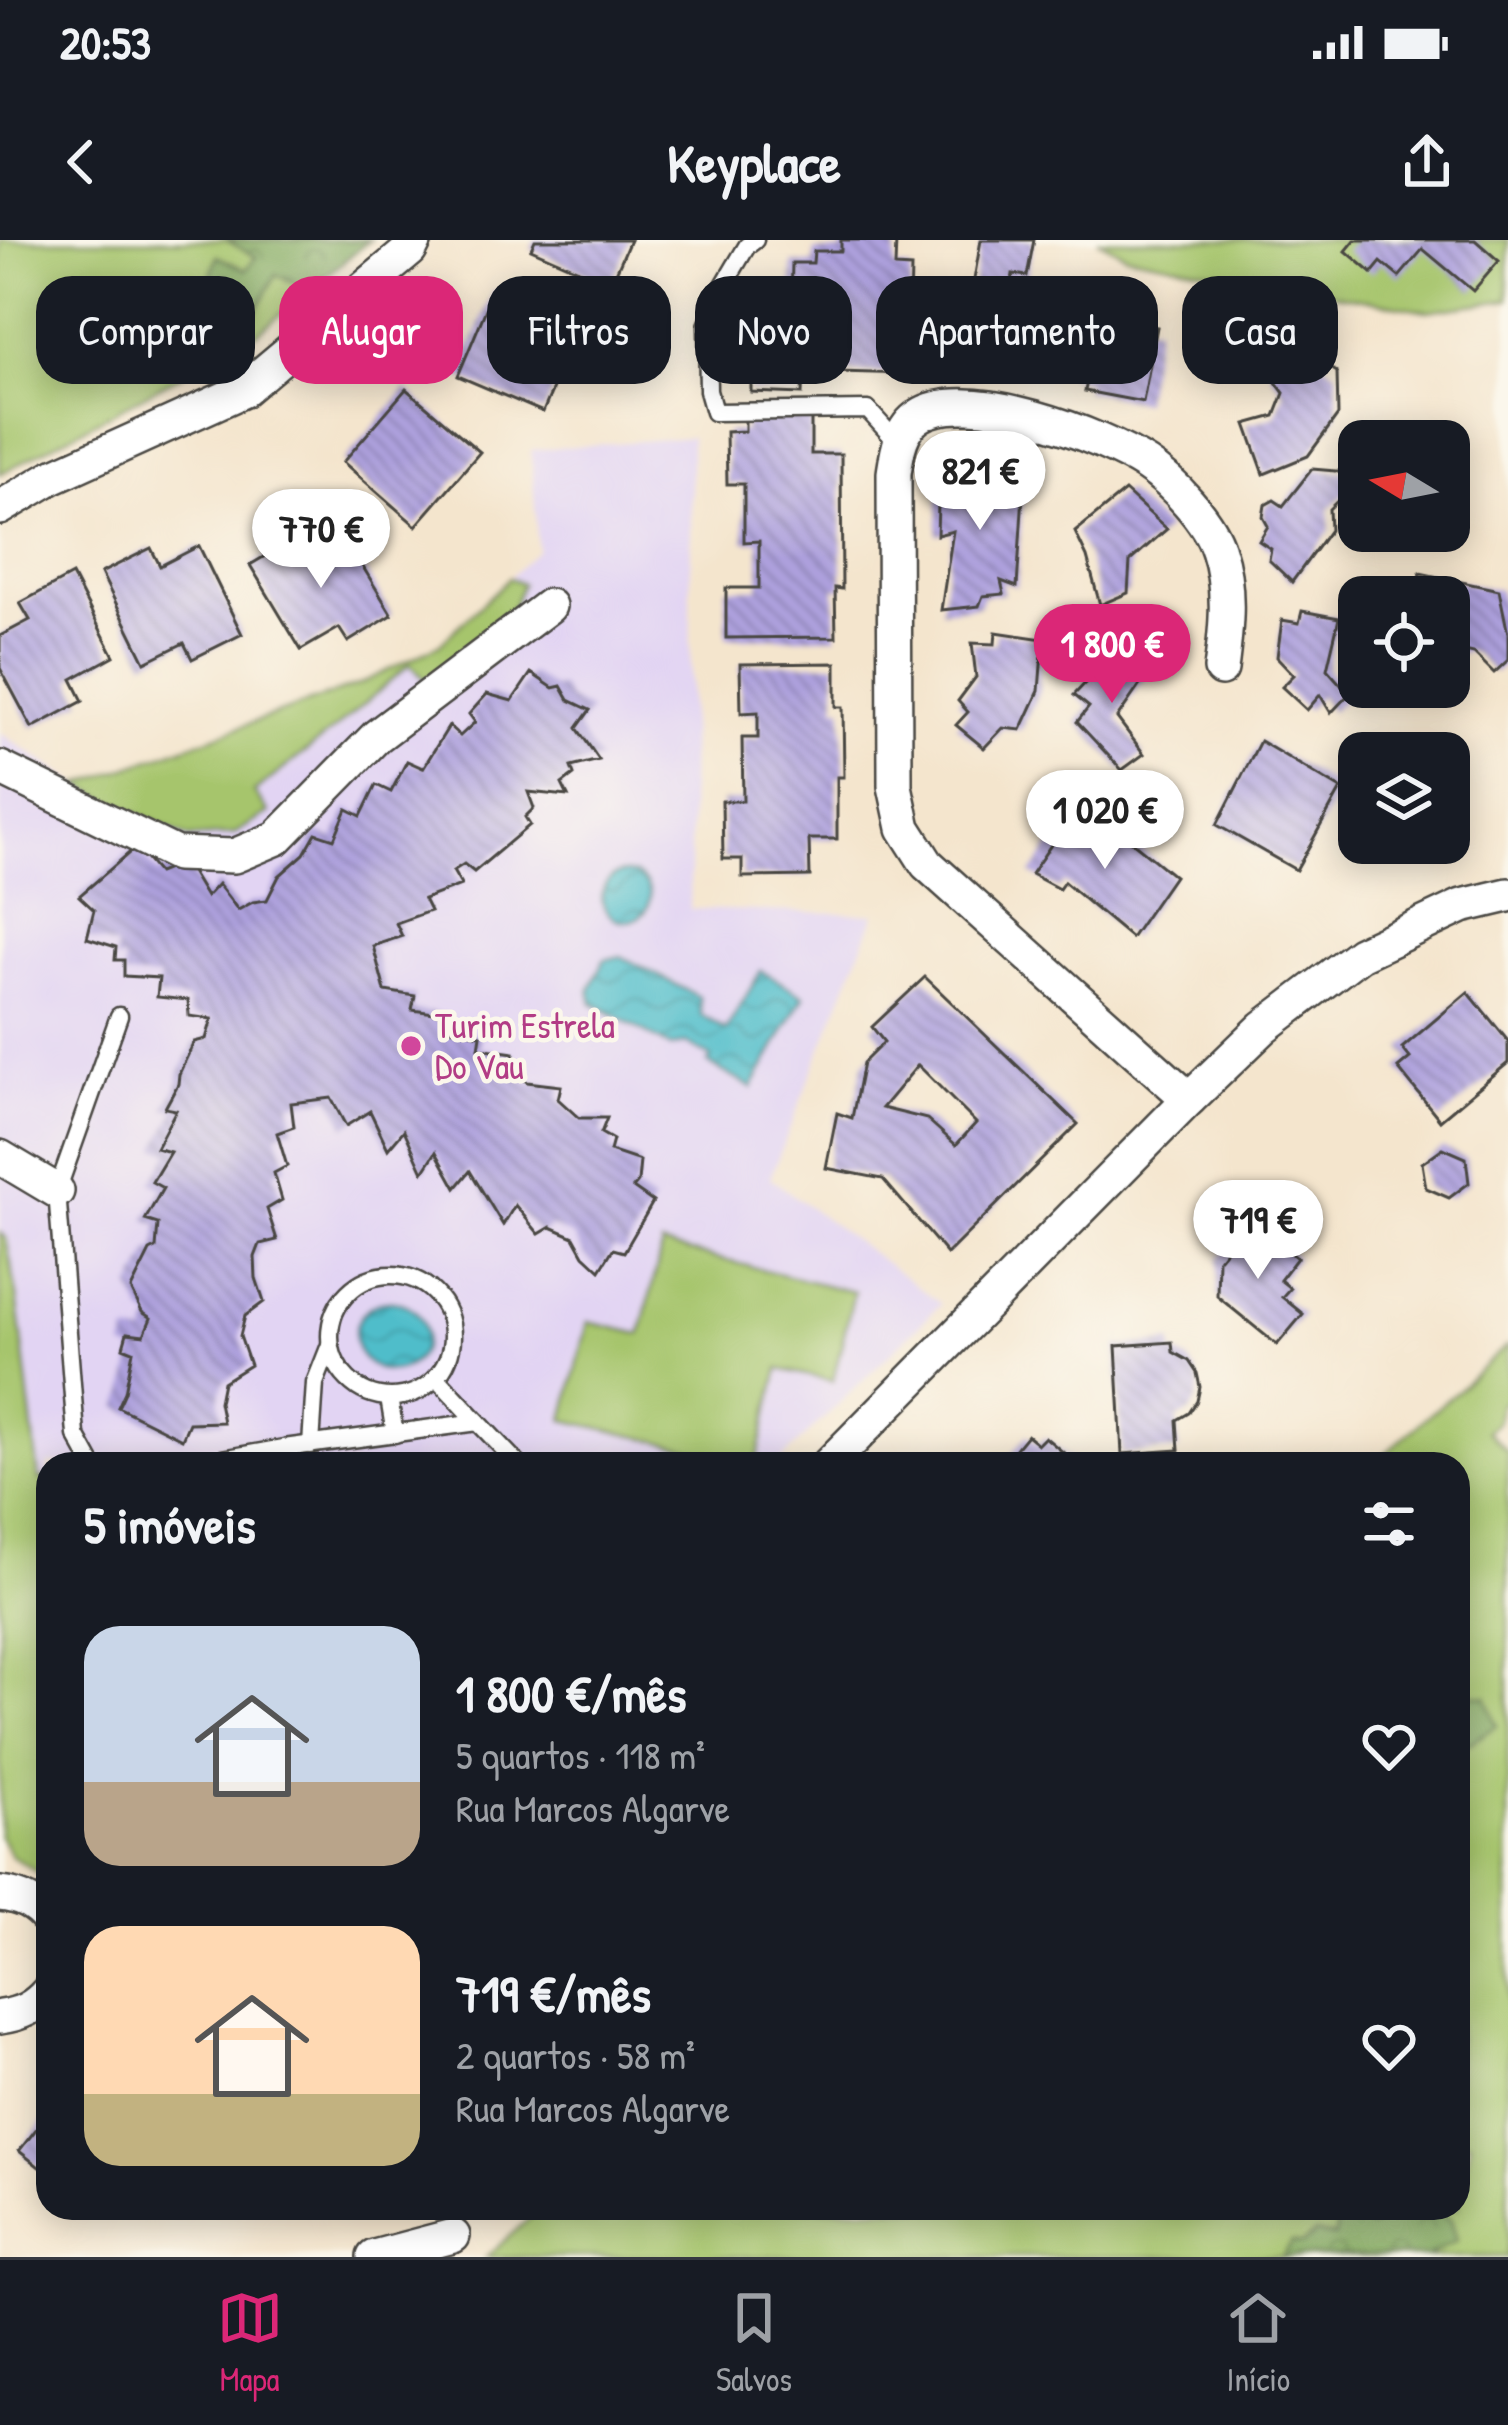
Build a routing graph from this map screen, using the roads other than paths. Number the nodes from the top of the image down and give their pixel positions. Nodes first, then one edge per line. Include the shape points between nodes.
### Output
1 (416, 240) edge
2 (755, 240) edge
3 (898, 443) junction
4 (0, 508) edge
5 (549, 606) dead end
6 (1221, 669) dead end
7 (0, 768) edge
8 (1508, 895) edge
9 (119, 1016) dead end
10 (1189, 1099) junction
11 (0, 1157) edge
12 (57, 1191) junction
13 (330, 1344) junction
14 (436, 1377) junction
15 (389, 1397) junction
16 (478, 1422) junction
17 (395, 1433) junction
18 (311, 1445) junction
19 (85, 1452) edge
20 (268, 1452) edge
21 (507, 1452) edge
22 (841, 1452) edge
23 (0, 1894) edge
24 (36, 1908) edge
25 (36, 2005) edge
26 (0, 2017) edge
27 (453, 2236) dead end
28 (374, 2257) edge

1 - 4 street via 242,391
2 - 3 lane via 706,326 714,412 868,410
3 - 6 street via 918,416 954,404 994,407 1088,436 1149,466 1191,504 1218,548 1228,616
3 - 10 street via 895,786 904,828 928,864
5 - 7 street via 377,736 278,838 234,856 176,854
8 - 10 street via 1462,906 1360,954
9 - 12 lane
10 - 22 street
11 - 12 street
12 - 19 lane via 76,1435
13 - 14 lane via 335,1310 358,1284 409,1278 437,1297 451,1328
13 - 15 lane via 344,1376
13 - 18 lane via 315,1383
14 - 15 lane via 407,1396
14 - 16 lane
15 - 17 lane
16 - 17 lane
16 - 21 lane
17 - 18 lane
18 - 20 lane
23 - 24 street
25 - 26 street
27 - 28 street

